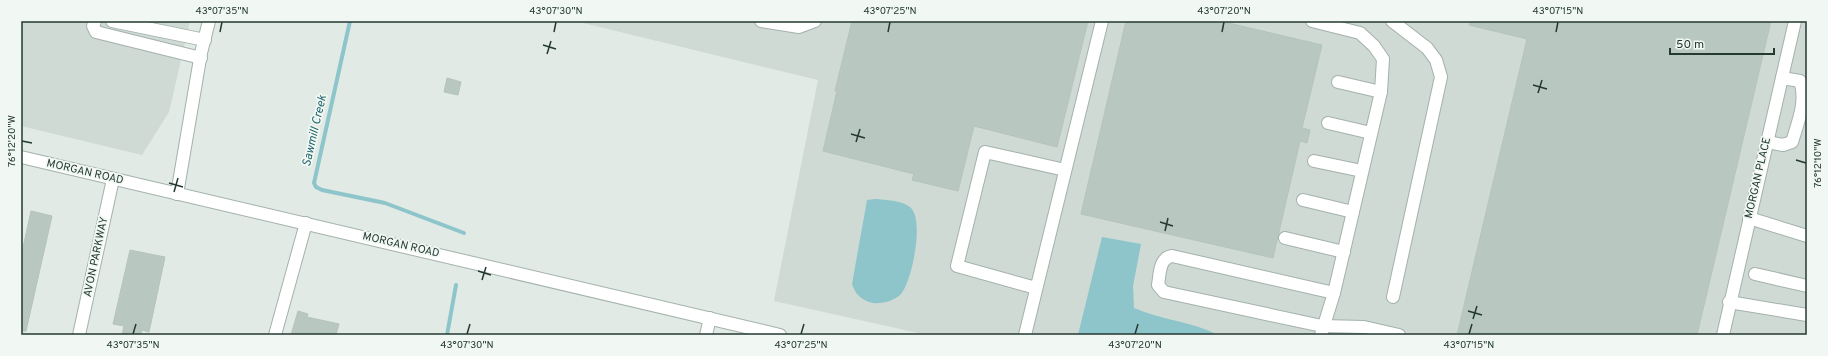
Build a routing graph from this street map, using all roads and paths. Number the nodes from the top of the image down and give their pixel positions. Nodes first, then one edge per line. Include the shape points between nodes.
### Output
1 (112, 21) edge
2 (209, 21) edge
3 (761, 21) edge
4 (815, 21) edge
5 (1102, 21) edge
6 (1310, 21) edge
7 (1392, 21) edge
8 (1796, 21) edge
9 (91, 23) edge
10 (205, 40) junction
11 (201, 58) junction
12 (1782, 78) junction
13 (1338, 82) dead end
14 (1381, 92) junction
15 (1328, 123) dead end
16 (1371, 133) junction
17 (1767, 142) junction
18 (21, 157) edge
19 (1314, 161) dead end
20 (1065, 170) junction
21 (1362, 171) junction
22 (113, 179) junction
23 (177, 194) junction
24 (1303, 200) dead end
25 (1353, 212) junction
26 (1749, 218) junction
27 (306, 223) junction
28 (1807, 236) edge
29 (1285, 238) dead end
30 (1344, 252) junction
31 (1755, 274) dead end
32 (1807, 286) edge
33 (1036, 288) junction
34 (1334, 293) junction
35 (1393, 297) dead end
36 (1729, 302) junction
37 (1807, 315) edge
38 (710, 318) junction
39 (1321, 330) edge
40 (1363, 331) edge
41 (79, 335) edge
42 (275, 335) edge
43 (706, 335) edge
44 (780, 335) edge
45 (1025, 335) edge
46 (1399, 335) edge
47 (1723, 335) edge

1 - 10 street
2 - 10 street
3 - 4 street via 799,27
5 - 20 street
6 - 14 street via 1360,33 1374,46 1383,59
7 - 35 street via 1427,48 1436,60 1441,77
8 - 12 street, MORGAN PLACE
9 - 11 street via 96,32
10 - 11 street
11 - 23 street
12 - 17 street, MORGAN PLACE
12 - 17 street via 1800,81 1803,92 1800,116 1792,142 1783,145
13 - 14 street
14 - 16 street
15 - 16 street
16 - 21 street
17 - 26 street, MORGAN PLACE
18 - 22 street, MORGAN ROAD
19 - 21 street
20 - 33 street
20 - 33 street via 985,152 957,266
21 - 25 street
22 - 23 street, MORGAN ROAD
22 - 41 street, AVON PARKWAY
23 - 27 street, MORGAN ROAD
24 - 25 street
25 - 30 street
26 - 28 street
26 - 36 street, MORGAN PLACE
27 - 38 street, MORGAN ROAD
27 - 42 street
29 - 30 street
30 - 34 street
31 - 32 street
33 - 45 street
34 - 39 street
34 - 39 street via 1172,256 1162,261 1158,285 1164,292
36 - 37 street
36 - 47 street, MORGAN PLACE
38 - 43 street
38 - 44 street, MORGAN ROAD
39 - 40 street
40 - 46 street

